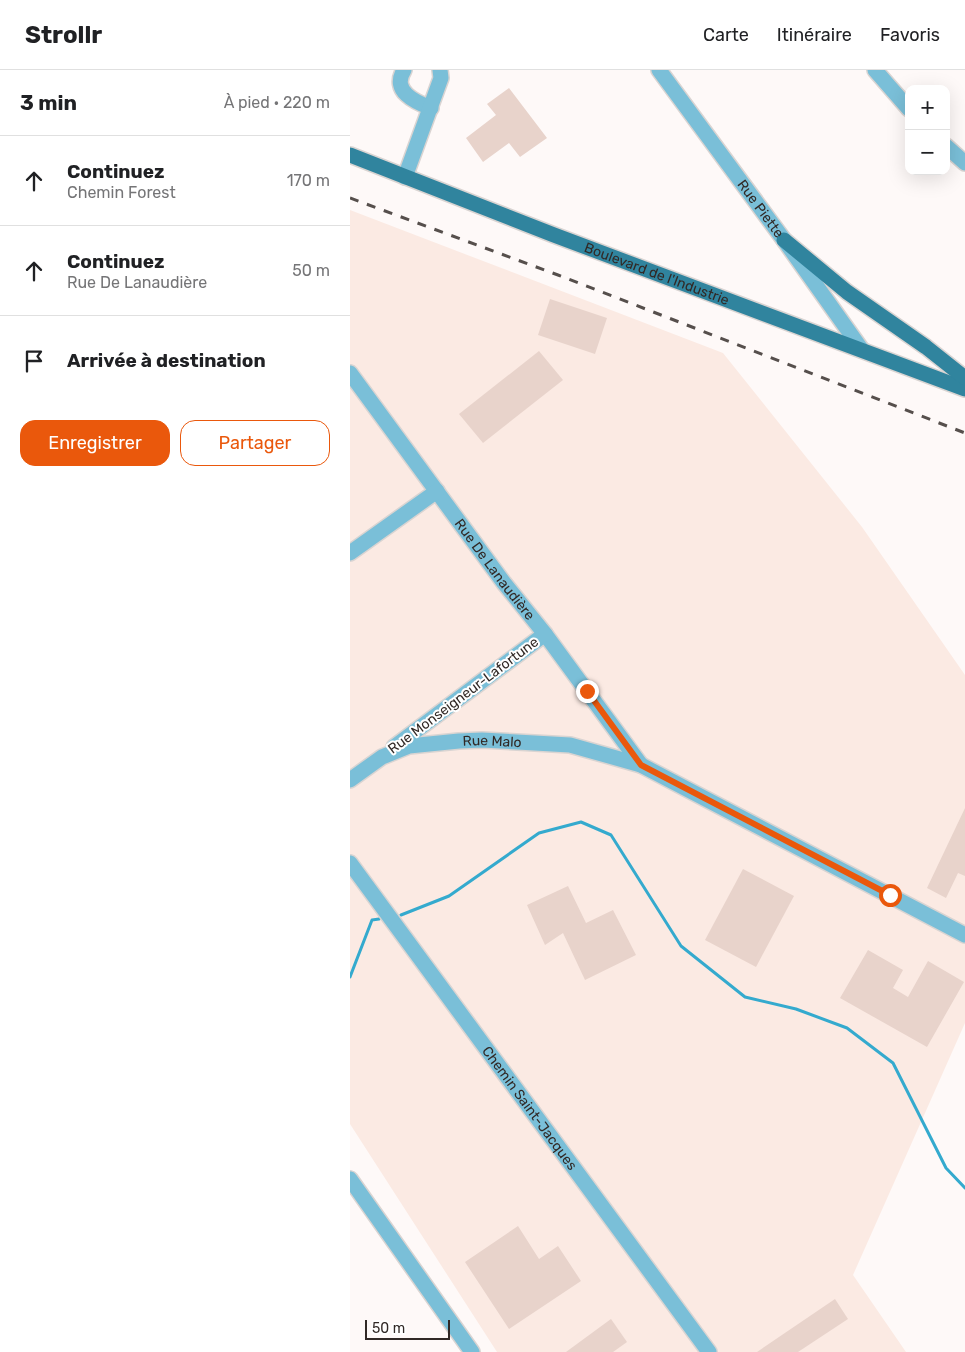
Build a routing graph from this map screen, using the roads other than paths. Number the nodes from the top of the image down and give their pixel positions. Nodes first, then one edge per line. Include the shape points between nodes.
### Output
1 (404, 70) edge
2 (659, 70) edge
3 (875, 70) edge
4 (440, 74) edge
5 (905, 104) edge
6 (430, 108) junction
7 (950, 150) edge
8 (352, 156) edge
9 (965, 163) edge
10 (405, 177) junction
11 (784, 240) junction
12 (862, 350) junction
13 (350, 373) edge
14 (965, 378) edge
15 (965, 389) edge
16 (437, 491) junction
17 (350, 553) edge
18 (545, 634) junction
19 (382, 756) junction
20 (641, 765) junction
21 (350, 780) edge
22 (350, 863) edge
23 (965, 935) edge
24 (350, 1179) edge
25 (472, 1352) edge
26 (709, 1352) edge

1 - 6 street via 401,85 407,96
2 - 11 street, Rue Piette
3 - 5 street
4 - 6 street
6 - 10 street
7 - 9 street
8 - 10 main road, Boulevard de l'Industrie
10 - 12 main road, Boulevard de l'Industrie
11 - 12 street, Rue Piette
11 - 14 main road via 847,292
12 - 15 main road, Boulevard de l'Industrie
13 - 16 street, Rue De Lanaudière
16 - 17 street
16 - 18 street, Rue De Lanaudière
18 - 19 street, Rue Monseigneur-Lafortune
18 - 20 street, Rue De Lanaudière
19 - 20 street, Rue Malo via 409,746 459,741 512,741 570,745
19 - 21 street, Rue Malo
20 - 23 street
22 - 26 street, Chemin Saint-Jacques
24 - 25 street

